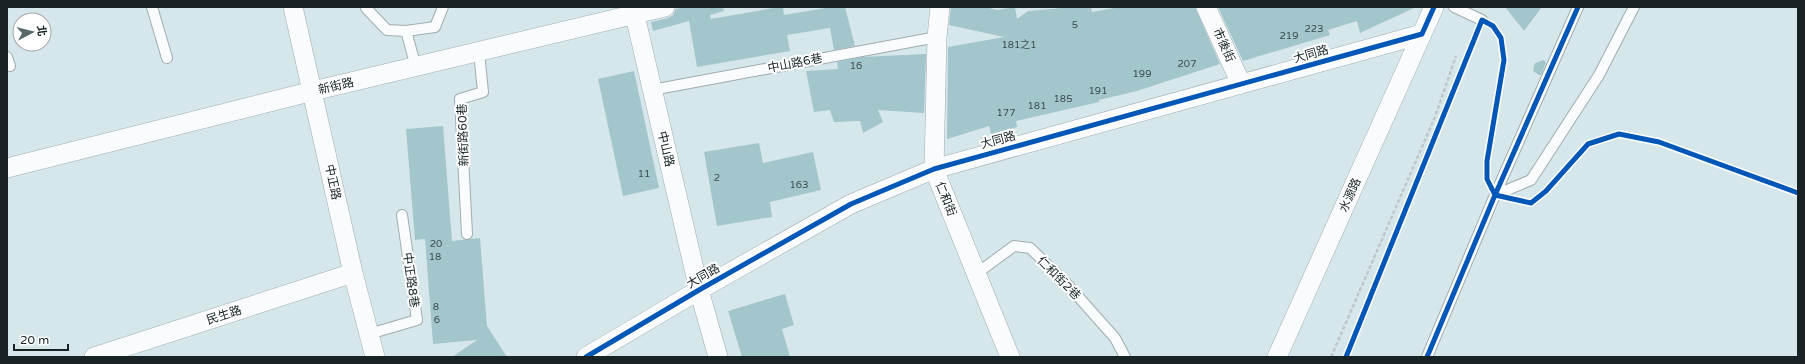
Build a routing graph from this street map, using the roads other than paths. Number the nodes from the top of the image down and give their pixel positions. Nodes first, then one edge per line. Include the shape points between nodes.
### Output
1 (152, 7) edge
2 (293, 7) edge
3 (443, 7) edge
4 (666, 7) edge
5 (940, 7) edge
6 (1206, 7) edge
7 (1434, 7) edge
8 (1454, 7) edge
9 (1578, 7) edge
10 (1634, 7) edge
11 (366, 8) dead end
12 (634, 11) edge
13 (1482, 20) dead end
14 (406, 31) junction
15 (1422, 34) junction
16 (937, 37) junction
17 (479, 52) junction
18 (167, 58) dead end
19 (416, 67) junction
20 (1241, 84) junction
21 (652, 90) junction
22 (313, 91) junction
23 (7, 168) edge
24 (934, 168) junction
25 (1495, 195) junction
26 (402, 215) dead end
27 (467, 234) dead end
28 (353, 273) junction
29 (976, 274) junction
30 (699, 290) junction
31 (369, 334) junction
32 (94, 357) edge
33 (376, 357) edge
34 (586, 357) edge
35 (718, 357) edge
36 (1010, 357) edge
37 (1125, 357) edge
38 (1277, 357) edge
39 (1427, 357) edge

1 - 18 lane
2 - 22 street, 中正路
3 - 14 lane via 435,27
4 - 12 street, 新街路
5 - 16 street, 仁和街
6 - 20 street, 市後街
7 - 15 street
8 - 13 lane
9 - 25 lane
10 - 25 lane via 1599,75 1531,180
11 - 14 lane via 387,30
12 - 17 street, 新街路
12 - 21 street, 中山路
14 - 19 lane
15 - 20 street, 大同路
15 - 38 street, 水源路
16 - 21 lane, 中山路6巷
16 - 24 street, 仁和街
17 - 19 street, 新街路
17 - 27 lane, 新街路60巷 via 483,92 460,99
19 - 22 street, 新街路
20 - 24 street, 大同路
21 - 30 street, 中山路
22 - 23 street, 新街路
22 - 28 street, 中正路
24 - 29 street, 仁和街
24 - 30 street, 大同路 via 851,204
25 - 39 lane
26 - 31 lane, 中正路8巷 via 417,320
28 - 31 street, 中正路
28 - 32 street, 民生路
29 - 36 street, 仁和街
29 - 37 lane, 仁和街2巷 via 1014,246 1030,248 1072,290 1114,338
30 - 34 street, 大同路
30 - 35 street, 中山路
31 - 33 street, 中正路

